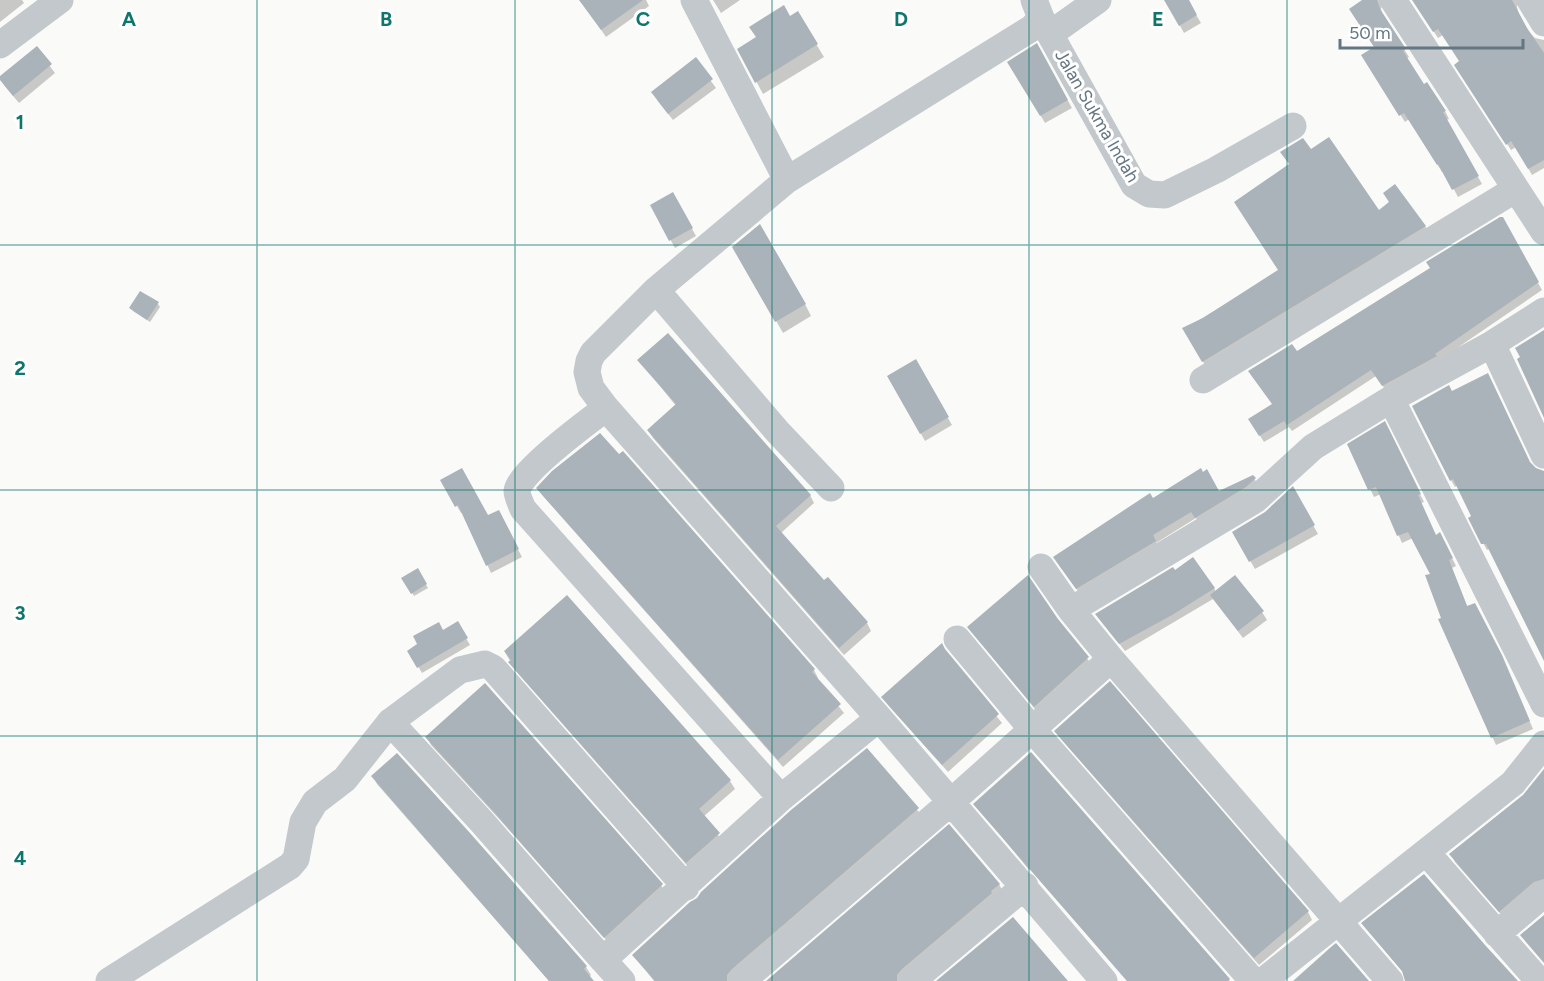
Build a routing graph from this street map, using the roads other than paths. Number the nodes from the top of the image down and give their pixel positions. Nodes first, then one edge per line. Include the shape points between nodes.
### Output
1 (60, 0) edge
2 (694, 0) edge
3 (1098, 0) edge
4 (1393, 0) edge
5 (1530, 0) edge
6 (1042, 18) edge
7 (1544, 23) edge
8 (0, 45) edge
9 (1293, 126) dead end
10 (788, 180) junction
11 (1516, 189) junction
12 (1544, 232) edge
13 (656, 290) junction
14 (1544, 311) edge
15 (1492, 344) junction
16 (1203, 381) dead end
17 (1391, 399) junction
18 (606, 408) junction
19 (1544, 455) edge
20 (831, 488) dead end
21 (1041, 567) dead end
22 (1071, 610) junction
23 (957, 639) dead end
24 (1111, 659) junction
25 (1544, 704) edge
26 (879, 718) junction
27 (390, 722) junction
28 (1031, 728) junction
29 (1544, 744) edge
30 (781, 798) junction
31 (951, 802) junction
32 (1426, 852) junction
33 (1025, 886) junction
34 (686, 887) junction
35 (1544, 894) edge
36 (1338, 922) junction
37 (1497, 934) junction
38 (603, 960) junction
39 (1091, 976) edge
40 (109, 981) edge
41 (622, 981) edge
42 (742, 981) edge
43 (912, 981) edge
44 (1253, 981) edge
45 (1263, 981) edge
46 (1390, 981) edge
47 (1539, 981) edge

1 - 8 street
2 - 10 street
3 - 6 street
4 - 11 street
5 - 7 street
6 - 9 street, Jalan Sukma Indah via 1134,185 1149,194 1165,195
6 - 10 street via 1023,35
10 - 13 street
11 - 12 street
11 - 16 street
13 - 18 street via 593,352 589,361 591,388
13 - 20 street
14 - 15 street
15 - 17 street
15 - 19 street
17 - 22 street via 1313,447 1255,500
17 - 25 street
18 - 26 street
18 - 30 street via 521,479 517,492 523,509
21 - 22 street
22 - 24 street
23 - 28 street
24 - 28 street
24 - 36 street
26 - 30 street
26 - 31 street
27 - 34 street via 460,670 484,664 493,668
27 - 38 street
27 - 40 street via 345,779 315,802 303,822 296,859 290,866
28 - 31 street
28 - 44 street
29 - 32 street via 1512,783
30 - 34 street
31 - 33 street
31 - 42 street
32 - 36 street
32 - 37 street
33 - 39 street
33 - 43 street
34 - 38 street
35 - 37 street
36 - 45 street
36 - 46 street
37 - 47 street
38 - 41 street

